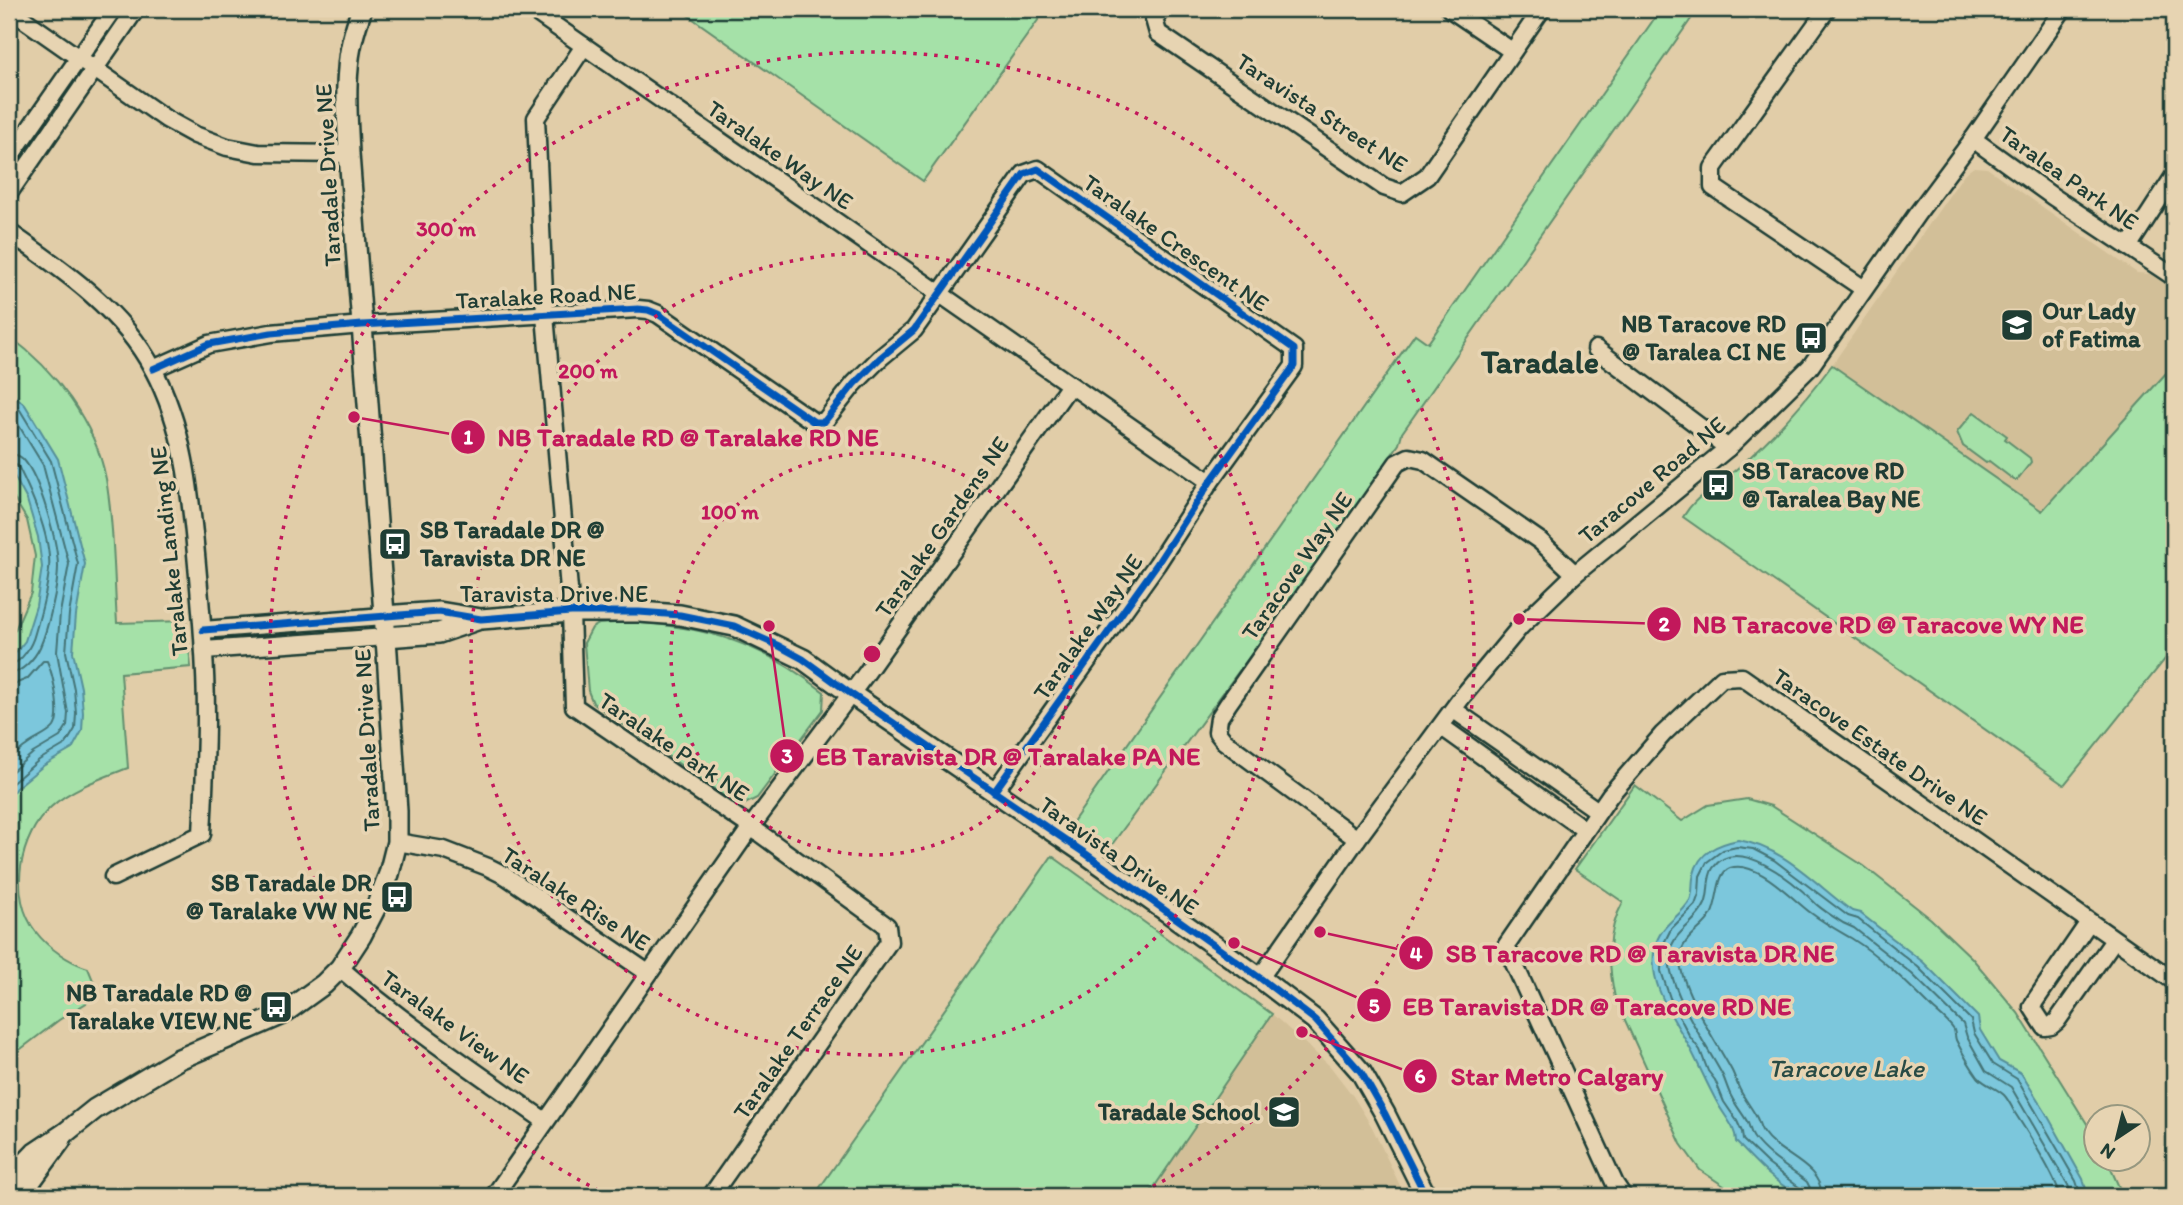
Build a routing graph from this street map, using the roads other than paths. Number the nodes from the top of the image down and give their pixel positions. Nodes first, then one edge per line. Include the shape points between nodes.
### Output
1 (9, 9) edge
2 (113, 9) edge
3 (136, 9) edge
4 (362, 9) edge
5 (531, 9) edge
6 (1161, 9) edge
7 (1450, 9) edge
8 (1542, 9) edge
9 (1827, 9) edge
10 (2063, 9) edge
11 (584, 47) junction
12 (1512, 51) junction
13 (79, 58) junction
14 (94, 68) junction
15 (1973, 139) junction
16 (349, 154) junction
17 (9, 159) edge
18 (2174, 176) edge
19 (9, 193) edge
20 (9, 232) edge
21 (2128, 247) junction
22 (2174, 277) edge
23 (1864, 289) junction
24 (939, 294) junction
25 (545, 315) junction
26 (362, 325) junction
27 (1596, 349) dead end
28 (153, 369) junction
29 (1070, 385) junction
30 (1728, 448) junction
31 (1210, 482) junction
32 (1575, 573) junction
33 (571, 612) junction
34 (384, 616) junction
35 (481, 618) junction
36 (203, 631) junction
37 (386, 637) junction
38 (204, 650) junction
39 (851, 694) junction
40 (1454, 710) junction
41 (1442, 727) junction
42 (994, 792) junction
43 (1598, 811) junction
44 (751, 827) junction
45 (1585, 830) junction
46 (1357, 839) junction
47 (397, 842) junction
48 (113, 877) dead end
49 (2089, 922) junction
50 (2114, 940) junction
51 (340, 968) junction
52 (648, 974) junction
53 (1260, 978) junction
54 (2174, 981) edge
55 (545, 1121) junction
56 (65, 1133) junction
57 (9, 1180) edge
58 (20, 1196) edge
59 (494, 1196) edge
60 (711, 1196) edge
61 (1426, 1196) edge
62 (1623, 1196) edge

1 - 13 street
2 - 13 street
3 - 14 street
4 - 16 street, Taradale Drive NE via 347,70
5 - 11 street, Taralake Way NE
6 - 12 street, Taravista Street NE via 1154,19 1158,33 1384,187 1402,193 1427,176
7 - 12 street
8 - 12 street, Taravista Street NE
9 - 23 street via 1713,168 1713,187
10 - 15 street, Taracove Road NE
11 - 24 street, Taralake Way NE
11 - 25 street, Taralake Park NE via 537,118
13 - 14 street
13 - 17 street
14 - 16 street via 166,118 228,147 258,153
14 - 19 street
15 - 21 street, Taralea Park NE
15 - 23 street, Taracove Road NE
16 - 26 street, Taradale Drive NE
18 - 21 street
20 - 28 street, Taralake Landing NE via 60,267 113,314
21 - 22 street, Taralea Park NE
23 - 30 street, Taracove Road NE via 1810,367
24 - 25 street, Taralake Road NE via 914,330 854,384 824,422 814,422 648,310
24 - 29 street, Taralake Way NE
24 - 31 street, Taralake Crescent NE via 1024,174 1038,169 1294,349 1294,366
25 - 26 street, Taralake Road NE
25 - 33 street, Taralake Park NE
26 - 28 street, Taralake Road NE via 209,344
26 - 34 street, Taradale Drive NE
27 - 30 street
28 - 36 street, Taralake Landing NE via 181,438
29 - 31 street, Taralake Way NE
29 - 39 street, Taralake Gardens NE
30 - 32 street, Taracove Road NE
31 - 42 street, Taralake Way NE
32 - 40 street, Taracove Road NE via 1520,627
32 - 46 street, Taracove Way NE via 1540,541 1423,460 1409,457 1396,463 1228,704 1217,732
33 - 35 street, Taravista Drive NE
33 - 39 street, Taravista Drive NE via 680,615 734,626 803,659
33 - 44 street, Taralake Park NE via 574,706
34 - 35 street, Taravista Drive NE via 439,612
34 - 36 street
34 - 37 street, Taradale Drive NE
35 - 37 street, Taravista Drive NE via 439,634
36 - 38 street, Taralake Landing NE
37 - 38 street
37 - 47 street, Taradale Drive NE
38 - 48 street, Taralake Landing NE via 202,834
39 - 42 street, Taravista Drive NE
39 - 44 street
40 - 41 street, Taracove Road NE
40 - 43 street
41 - 45 street
41 - 46 street, Taracove Road NE
42 - 53 street, Taravista Drive NE
43 - 45 street, Taracove Estate Drive NE
43 - 49 street, Taracove Estate Drive NE via 1635,765 1706,692 1722,678 1742,677
44 - 52 street
44 - 60 street, Taralake Terrace NE via 887,926 888,942
45 - 62 street, Taracove Estate Drive NE via 1506,946
46 - 53 street, Taracove Road NE
47 - 51 street, Taradale Drive NE via 377,905
47 - 52 street, Taralake Rise NE via 444,850 506,876
49 - 50 street, Taracove Estate Drive NE
49 - 50 street via 2032,1007 2045,1027 2057,1021
50 - 54 street, Taracove Estate Drive NE
51 - 55 street, Taralake View NE via 383,1005
51 - 56 street, Taradale Drive NE via 281,1014 179,1059 95,1109
52 - 55 street
53 - 61 street, Taravista Drive NE via 1315,1020 1361,1072
55 - 59 street
56 - 57 street, Taradale Drive NE via 35,1153
56 - 58 street, Taradale Drive NE

